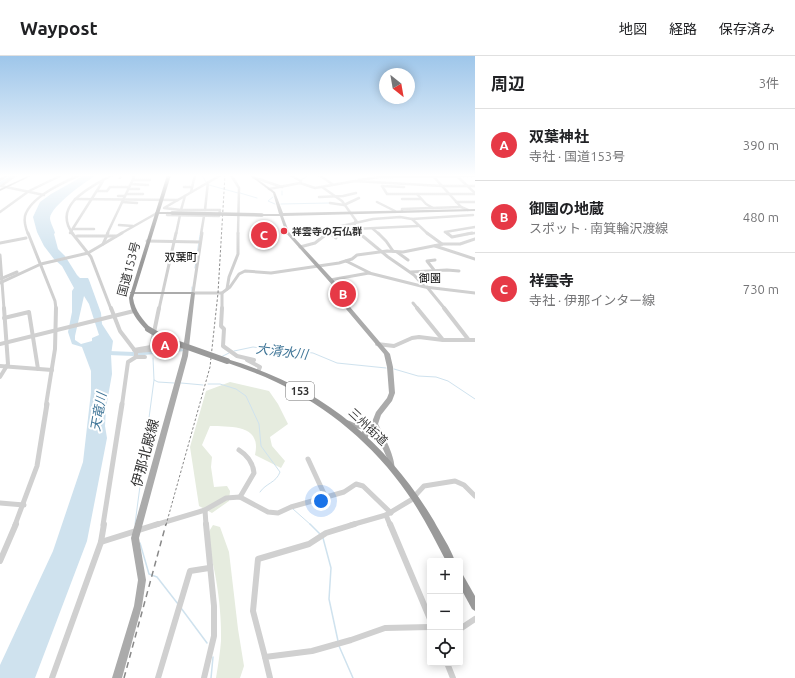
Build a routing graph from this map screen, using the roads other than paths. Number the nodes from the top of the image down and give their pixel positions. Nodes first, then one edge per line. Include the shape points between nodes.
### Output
1 (12, 204) edge
2 (33, 204) edge
3 (71, 204) edge
4 (89, 204) edge
5 (121, 204) edge
6 (160, 204) edge
7 (171, 204) edge
8 (183, 204) edge
9 (206, 204) edge
10 (239, 204) edge
11 (278, 204) edge
12 (337, 204) edge
13 (381, 204) edge
14 (428, 204) edge
15 (458, 204) edge
16 (344, 205) joint
17 (461, 207) junction
18 (433, 208) junction
19 (181, 210) junction
20 (205, 210) junction
21 (468, 210) junction
22 (475, 210) edge
23 (170, 211) junction
24 (396, 211) junction
25 (402, 211) junction
26 (0, 212) edge
27 (157, 212) junction
28 (352, 213) junction
29 (180, 215) junction
30 (281, 215) junction
31 (474, 215) edge
32 (204, 216) junction
33 (400, 217) junction
34 (412, 219) junction
35 (356, 222) junction
36 (118, 225) dead end
37 (133, 226) junction
38 (418, 226) junction
39 (475, 227) edge
40 (74, 229) junction
41 (94, 229) dead end
42 (354, 229) junction
43 (373, 229) junction
44 (333, 230) junction
45 (70, 233) junction
46 (329, 233) junction
47 (475, 234) edge
48 (77, 236) dead end
49 (106, 236) junction
50 (116, 236) junction
51 (26, 238) dead end
52 (336, 238) dead end
53 (438, 238) dead end
54 (473, 240) edge
55 (147, 241) junction
56 (174, 242) junction
57 (199, 242) junction
58 (0, 243) edge
59 (102, 244) junction
60 (443, 244) junction
61 (434, 246) junction
62 (300, 247) junction
63 (420, 249) junction
64 (395, 251) junction
65 (382, 252) junction
66 (86, 253) junction
67 (425, 253) dead end
68 (0, 255) edge
69 (475, 259) edge
70 (408, 260) dead end
71 (435, 260) dead end
72 (346, 261) junction
73 (34, 264) dead end
74 (42, 264) junction
75 (318, 266) junction
76 (434, 270) junction
77 (459, 271) dead end
78 (1, 272) edge
79 (410, 272) junction
80 (370, 273) junction
81 (330, 280) junction
82 (1, 281) edge
83 (426, 287) junction
84 (227, 290) junction
85 (222, 292) junction
86 (132, 293) junction
87 (163, 293) junction
88 (193, 293) junction
89 (475, 293) edge
90 (413, 303) dead end
91 (134, 311) junction
92 (113, 317) junction
93 (4, 318) junction
94 (58, 330) junction
95 (33, 336) junction
96 (468, 339) junction
97 (443, 340) junction
98 (475, 340) edge
99 (6, 342) junction
100 (0, 344) edge
101 (377, 344) junction
102 (186, 348) junction
103 (135, 353) junction
104 (145, 357) dead end
105 (245, 359) junction
106 (254, 360) dead end
107 (227, 361) joint
108 (0, 366) edge
109 (7, 367) junction
110 (38, 370) junction
111 (52, 370) junction
112 (258, 372) junction
113 (0, 376) edge
114 (345, 422) junction
115 (372, 425) junction
116 (365, 438) junction
117 (239, 450) dead end
118 (308, 459) dead end
119 (392, 467) junction
120 (475, 496) edge
121 (240, 497) junction
122 (414, 497) junction
123 (326, 498) junction
124 (0, 503) edge
125 (24, 505) junction
126 (205, 510) junction
127 (389, 514) junction
128 (138, 529) junction
129 (101, 542) junction
130 (449, 558) edge
131 (0, 561) edge
132 (209, 568) junction
133 (463, 584) edge
134 (475, 606) edge
135 (427, 611) edge
136 (475, 619) edge
137 (427, 627) edge
138 (463, 627) edge
139 (265, 657) junction
140 (448, 666) edge
141 (52, 678) edge
142 (117, 678) edge
143 (158, 678) edge
144 (204, 678) edge
145 (270, 678) edge
146 (453, 678) edge

1 - 26 street
2 - 74 street via 25,216 26,229
3 - 45 street via 66,216
4 - 40 street
5 - 49 street
6 - 27 highway, 国道153号
7 - 23 street via 164,208
8 - 19 street
9 - 20 street
10 - 84 street via 238,254
11 - 30 main road
12 - 16 street
13 - 24 street
14 - 18 street
15 - 17 street
16 - 28 street
17 - 18 street
17 - 21 street
18 - 25 street
19 - 20 street
19 - 23 street
20 - 32 street via 220,210 219,216
21 - 22 main road
21 - 25 main road
23 - 27 main road
23 - 29 street via 167,215
23 - 30 main road, bridge
24 - 25 main road
24 - 28 main road
24 - 33 street
27 - 37 street
27 - 55 highway, 国道153号
28 - 30 main road
28 - 35 street
29 - 32 street
29 - 56 street
30 - 62 main road via 287,232
31 - 34 street
32 - 57 street
33 - 34 street
33 - 35 street
34 - 38 street
35 - 42 street
35 - 44 street via 337,226
36 - 37 street
37 - 50 street
38 - 43 street
38 - 60 street
39 - 47 street via 445,232 452,237
40 - 41 street
40 - 45 street
42 - 43 street
42 - 44 street
42 - 65 street
43 - 64 street
44 - 46 street
45 - 66 street
46 - 52 street
46 - 62 street via 315,243
47 - 54 street
48 - 49 street
49 - 50 street
49 - 59 street
50 - 59 street
51 - 58 street
53 - 60 street
54 - 60 street via 460,244
55 - 56 street
55 - 86 highway, 国道153号
56 - 57 street
56 - 87 street
57 - 88 street
59 - 66 street
60 - 61 street
61 - 63 street
61 - 69 street
62 - 75 main road
63 - 64 street
63 - 67 street
64 - 65 street
64 - 70 street
65 - 72 street via 358,255
65 - 79 street
66 - 74 street
66 - 92 street via 100,279
68 - 78 street
71 - 76 street via 426,261
72 - 75 street
72 - 80 street
73 - 82 street
74 - 82 street
74 - 94 street via 55,302
75 - 81 main road
75 - 84 street via 271,273 243,271
76 - 77 street
76 - 79 street
78 - 82 street
79 - 83 street
80 - 81 street
80 - 83 street
81 - 101 main road via 337,287 348,308
82 - 93 street
83 - 89 street
83 - 96 street
84 - 85 street
85 - 88 street
85 - 105 street via 223,346
86 - 87 main road
86 - 91 highway, 国道153号 via 130,302
87 - 88 main road
87 - 103 street via 151,347
88 - 102 main road, 伊那北殿線
90 - 97 street
91 - 92 street
91 - 107 highway, 国道153号 / 153, bridge via 148,329 165,339
92 - 94 street
92 - 103 street
93 - 95 street via 29,312
93 - 99 street
94 - 95 street
94 - 111 street
95 - 99 street
95 - 110 street
96 - 97 street
96 - 98 street
97 - 101 street via 420,337 394,346
99 - 100 street
99 - 109 street
101 - 115 main road via 389,360 392,392
102 - 103 street
102 - 128 main road, 伊那北殿線
103 - 104 street
103 - 129 street via 128,362
105 - 106 street
105 - 112 street via 260,367
107 - 112 highway, 三州街道 / 153
108 - 109 street
109 - 110 street
109 - 113 street
110 - 111 street
111 - 125 street via 37,466
112 - 114 highway, 三州街道 / 153 via 311,397
114 - 115 main road via 359,427
114 - 116 highway, 三州街道 / 153
115 - 116 main road via 365,431
115 - 119 main road via 390,458
116 - 119 highway, 三州街道 / 153
117 - 121 street via 245,452 254,472 241,490
118 - 123 street
119 - 122 highway, 三州街道 / 153
120 - 122 street via 460,482 451,481 424,486
121 - 123 street via 275,514
121 - 126 street via 226,498
122 - 127 street
122 - 130 highway, 三州街道 / 153
123 - 127 street via 360,484
124 - 125 street
125 - 131 street
126 - 128 street
126 - 132 street
127 - 135 street
127 - 139 street via 322,535 308,544 258,559 253,611
128 - 129 street
128 - 142 main road, 伊那北殿線 via 136,544 142,580 138,606
129 - 141 street
132 - 143 street via 190,571
132 - 144 street via 214,606 214,636
133 - 134 highway
136 - 138 street
137 - 139 street via 385,628 312,651
139 - 145 street
140 - 146 street

